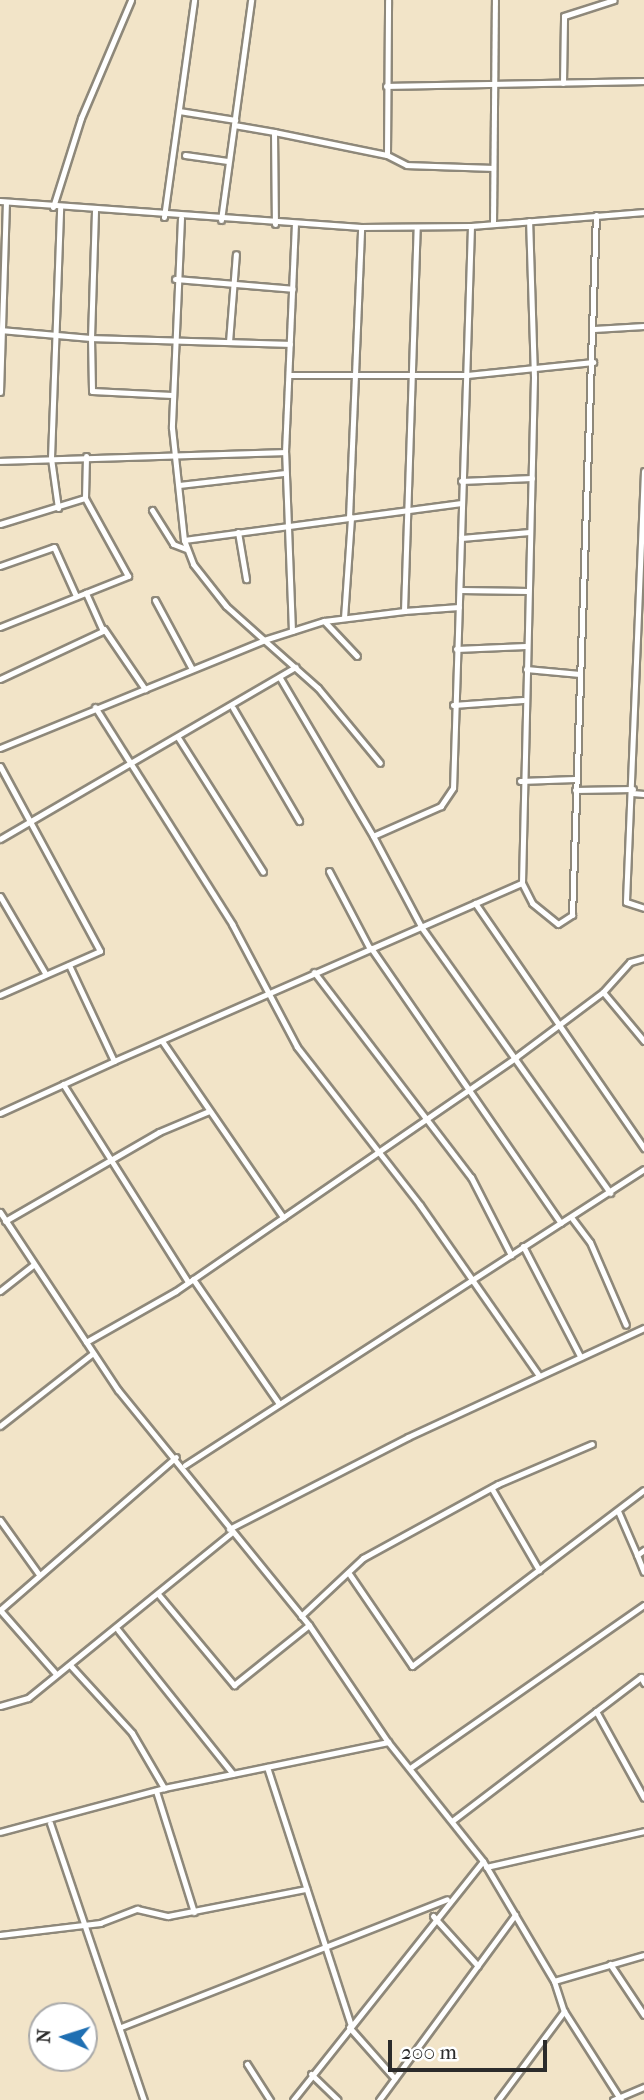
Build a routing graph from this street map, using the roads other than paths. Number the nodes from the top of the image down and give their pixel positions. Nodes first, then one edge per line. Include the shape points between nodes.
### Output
1 (131, 0) edge
2 (194, 0) edge
3 (251, 0) edge
4 (388, 0) edge
5 (495, 0) edge
6 (614, 0) edge
7 (494, 80) junction
8 (644, 81) edge
9 (563, 83) junction
10 (386, 86) junction
11 (179, 111) junction
12 (235, 122) junction
13 (274, 132) junction
14 (185, 155) dead end
15 (387, 155) junction
16 (228, 161) junction
17 (493, 168) junction
18 (3, 201) edge
19 (56, 208) junction
20 (95, 211) junction
21 (644, 212) edge
22 (596, 215) junction
23 (164, 217) junction
24 (181, 218) junction
25 (221, 220) junction
26 (529, 221) junction
27 (275, 224) junction
28 (493, 224) junction
29 (295, 225) junction
30 (471, 226) junction
31 (361, 227) junction
32 (417, 227) junction
33 (236, 254) dead end
34 (175, 279) junction
35 (235, 285) junction
36 (293, 289) junction
37 (644, 326) edge
38 (594, 329) junction
39 (2, 330) edge
40 (58, 336) junction
41 (90, 338) junction
42 (173, 340) junction
43 (229, 342) junction
44 (290, 344) junction
45 (593, 362) junction
46 (534, 370) junction
47 (356, 373) junction
48 (409, 374) junction
49 (289, 375) junction
50 (467, 375) junction
51 (0, 392) edge
52 (172, 395) junction
53 (173, 451) junction
54 (285, 452) junction
55 (86, 456) junction
56 (51, 458) junction
57 (0, 461) edge
58 (644, 471) edge
59 (285, 473) junction
60 (532, 478) junction
61 (461, 481) junction
62 (179, 485) junction
63 (85, 498) junction
64 (460, 503) junction
65 (406, 508) junction
66 (58, 509) junction
67 (152, 510) dead end
68 (350, 517) junction
69 (643, 518) edge
70 (0, 524) edge
71 (286, 526) junction
72 (238, 532) junction
73 (530, 532) junction
74 (461, 538) junction
75 (184, 540) junction
76 (186, 549) junction
77 (0, 566) edge
78 (642, 574) edge
79 (246, 579) dead end
80 (460, 590) junction
81 (528, 591) junction
82 (86, 593) junction
83 (76, 596) junction
84 (155, 600) dead end
85 (459, 607) junction
86 (404, 611) junction
87 (344, 618) junction
88 (324, 621) junction
89 (0, 627) edge
90 (104, 629) junction
91 (641, 630) edge
92 (292, 631) junction
93 (264, 640) junction
94 (526, 646) junction
95 (456, 649) junction
96 (357, 656) dead end
97 (296, 667) junction
98 (192, 669) junction
99 (526, 669) junction
100 (580, 674) junction
101 (280, 678) junction
102 (0, 679) edge
103 (635, 685) junction
104 (644, 685) edge
105 (145, 689) junction
106 (523, 700) junction
107 (453, 705) junction
108 (95, 707) junction
109 (233, 708) junction
110 (180, 739) junction
111 (0, 748) edge
112 (380, 763) dead end
113 (0, 766) edge
114 (132, 766) junction
115 (2, 774) edge
116 (575, 779) junction
117 (520, 781) junction
118 (575, 790) junction
119 (632, 791) junction
120 (644, 794) edge
121 (34, 820) junction
122 (299, 821) dead end
123 (373, 836) junction
124 (0, 839) edge
125 (329, 871) dead end
126 (263, 872) dead end
127 (522, 883) junction
128 (0, 896) edge
129 (475, 903) junction
130 (644, 908) edge
131 (422, 928) junction
132 (371, 948) junction
133 (644, 958) edge
134 (69, 965) junction
135 (314, 972) junction
136 (45, 973) junction
137 (603, 992) junction
138 (269, 993) junction
139 (0, 995) edge
140 (559, 1023) junction
141 (162, 1041) junction
142 (644, 1041) edge
143 (516, 1057) junction
144 (114, 1061) junction
145 (63, 1084) junction
146 (470, 1086) junction
147 (209, 1111) junction
148 (0, 1113) edge
149 (424, 1118) junction
150 (644, 1148) edge
151 (377, 1149) junction
152 (108, 1160) junction
153 (644, 1169) edge
154 (610, 1193) junction
155 (0, 1212) edge
156 (283, 1217) junction
157 (571, 1217) junction
158 (5, 1221) junction
159 (561, 1223) junction
160 (523, 1246) junction
161 (511, 1255) junction
162 (33, 1265) junction
163 (474, 1280) junction
164 (191, 1281) junction
165 (0, 1291) edge
166 (626, 1325) dead end
167 (644, 1328) edge
168 (86, 1342) junction
169 (93, 1353) junction
170 (580, 1356) junction
171 (538, 1374) junction
172 (278, 1402) junction
173 (0, 1414) edge
174 (3, 1424) edge
175 (592, 1444) dead end
176 (176, 1457) junction
177 (185, 1465) junction
178 (492, 1489) junction
179 (644, 1490) edge
180 (618, 1511) junction
181 (0, 1520) edge
182 (231, 1530) junction
183 (644, 1550) edge
184 (637, 1555) junction
185 (539, 1570) junction
186 (644, 1572) edge
187 (38, 1573) junction
188 (350, 1575) junction
189 (158, 1594) junction
190 (644, 1605) edge
191 (0, 1610) edge
192 (302, 1616) junction
193 (309, 1625) junction
194 (118, 1630) junction
195 (70, 1665) junction
196 (56, 1674) junction
197 (643, 1678) edge
198 (0, 1706) edge
199 (596, 1711) junction
200 (388, 1742) junction
201 (268, 1767) junction
202 (410, 1768) junction
203 (233, 1774) junction
204 (164, 1788) junction
205 (156, 1791) junction
206 (644, 1798) edge
207 (452, 1821) junction
208 (50, 1823) junction
209 (644, 1831) edge
210 (0, 1832) edge
211 (484, 1864) junction
212 (306, 1889) junction
213 (447, 1899) junction
214 (194, 1912) junction
215 (515, 1915) junction
216 (433, 1916) junction
217 (85, 1923) junction
218 (0, 1935) edge
219 (325, 1946) junction
220 (644, 1955) edge
221 (610, 1964) junction
222 (478, 1966) junction
223 (554, 1981) junction
224 (564, 2011) junction
225 (644, 2015) edge
226 (350, 2026) junction
227 (121, 2027) junction
228 (247, 2064) dead end
229 (311, 2074) junction
230 (395, 2079) junction
231 (644, 2087) edge
232 (617, 2098) edge
233 (144, 2100) edge
234 (270, 2100) edge
235 (293, 2100) edge
236 (338, 2100) edge
237 (379, 2100) edge
238 (498, 2100) edge

1 - 19 street via 81,118
2 - 11 street
3 - 12 street
4 - 10 street
5 - 7 street
6 - 9 street via 564,16
7 - 9 street
7 - 10 street
7 - 17 street
8 - 9 street
10 - 15 street
11 - 12 street
11 - 23 street
12 - 13 street
12 - 16 street
13 - 15 street
13 - 27 street
14 - 16 street
15 - 17 street via 407,165
16 - 25 street
17 - 28 street
18 - 19 street
18 - 39 street
19 - 20 street
19 - 40 street
20 - 23 street
20 - 41 street
21 - 22 street
22 - 26 street
22 - 38 street
23 - 24 street
24 - 25 street
24 - 34 street
25 - 27 street
26 - 28 street
26 - 46 street
27 - 29 street
28 - 30 street
29 - 31 street
29 - 36 street
30 - 32 street
30 - 50 street
31 - 32 street
31 - 47 street
32 - 48 street
33 - 35 street
34 - 35 street
34 - 42 street
35 - 36 street
35 - 43 street
36 - 44 street
37 - 38 street
38 - 45 street
39 - 40 street
39 - 51 street
40 - 41 street
40 - 56 street
41 - 42 street
41 - 52 street via 92,391
42 - 43 street
42 - 52 street
43 - 44 street
44 - 49 street
45 - 46 street
45 - 100 street
46 - 50 street
46 - 60 street
47 - 48 street
47 - 49 street
47 - 68 street
48 - 50 street
48 - 65 street
49 - 54 street
50 - 61 street
52 - 53 street
53 - 54 street
53 - 55 street
53 - 62 street
54 - 59 street
55 - 56 street
55 - 63 street
56 - 57 street
56 - 66 street
58 - 69 street
59 - 62 street
59 - 71 street
60 - 61 street
60 - 73 street
61 - 64 street
62 - 75 street
63 - 66 street
63 - 82 street via 128,576
64 - 65 street
64 - 74 street
65 - 68 street
65 - 86 street
66 - 70 street
67 - 76 street via 173,544
68 - 71 street
68 - 87 street
69 - 78 street
71 - 72 street
71 - 92 street
72 - 75 street
72 - 79 street
73 - 74 street
73 - 81 street
74 - 80 street
75 - 76 street
76 - 93 street via 226,606
77 - 83 street via 54,547
78 - 91 street
80 - 81 street
80 - 85 street
81 - 94 street
82 - 83 street
82 - 90 street
83 - 89 street
84 - 98 street
85 - 86 street
85 - 95 street
86 - 87 street via 370,620
87 - 88 street
88 - 92 street
88 - 96 street
90 - 102 street
90 - 105 street
91 - 103 street
92 - 93 street
93 - 97 street
93 - 98 street
94 - 95 street
94 - 99 street
95 - 107 street
97 - 101 street
97 - 112 street
98 - 105 street
99 - 100 street
99 - 106 street
100 - 116 street
101 - 109 street
101 - 123 street
103 - 104 street
103 - 119 street
105 - 108 street
106 - 107 street
106 - 117 street
107 - 123 street via 450,797
108 - 111 street
108 - 114 street
109 - 110 street
109 - 122 street
110 - 114 street
110 - 126 street
113 - 115 street
114 - 121 street
114 - 138 street
115 - 121 street
116 - 117 street
116 - 118 street
117 - 127 street
118 - 119 street
118 - 127 street via 573,905 567,922 558,924 532,903
119 - 120 street
119 - 130 street via 626,902
121 - 124 street
121 - 134 street via 100,951
123 - 131 street
125 - 132 street
127 - 129 street
128 - 136 street
129 - 131 street
129 - 140 street
131 - 132 street
131 - 143 street
132 - 135 street
132 - 146 street via 435,1045
133 - 137 street via 631,962
134 - 136 street
134 - 144 street
135 - 138 street
135 - 149 street
136 - 139 street
137 - 140 street
137 - 142 street
138 - 141 street
138 - 151 street via 297,1047
140 - 143 street
140 - 150 street
141 - 144 street
141 - 147 street
143 - 146 street
143 - 154 street
144 - 145 street
145 - 148 street
145 - 152 street
146 - 149 street
146 - 159 street
147 - 152 street
147 - 156 street
149 - 151 street
149 - 161 street via 471,1177
151 - 156 street
151 - 163 street
152 - 158 street
152 - 164 street
153 - 154 street
154 - 157 street
155 - 158 street
156 - 164 street
157 - 159 street
157 - 166 street via 590,1242
158 - 162 street
159 - 160 street
160 - 161 street
160 - 170 street
161 - 163 street
162 - 165 street
162 - 168 street
163 - 171 street
163 - 172 street
164 - 168 street via 118,1329
164 - 172 street
167 - 170 street
168 - 169 street
169 - 174 street
169 - 176 street
170 - 171 street
171 - 182 street
172 - 177 street
173 - 174 street
175 - 178 street
176 - 177 street
176 - 187 street
177 - 182 street
178 - 185 street
178 - 188 street via 363,1558
179 - 180 street
180 - 184 street
180 - 185 street
181 - 187 street
182 - 189 street
182 - 192 street
183 - 184 street
184 - 186 street
185 - 188 street via 412,1666
187 - 191 street
188 - 192 street
189 - 193 street via 234,1685
189 - 194 street
190 - 202 street
191 - 196 street
192 - 193 street
193 - 200 street
194 - 195 street
194 - 203 street
195 - 196 street
195 - 204 street via 132,1733
196 - 198 street via 28,1698
197 - 199 street
199 - 206 street
199 - 207 street
200 - 201 street
200 - 202 street
201 - 203 street
201 - 212 street
202 - 207 street
203 - 204 street
204 - 205 street
205 - 208 street
205 - 214 street
207 - 211 street
208 - 210 street
208 - 217 street
209 - 211 street
211 - 213 street
211 - 215 street
212 - 214 street
212 - 219 street
213 - 216 street
213 - 219 street
214 - 217 street via 155,1916 137,1909
215 - 222 street
215 - 223 street
216 - 222 street
216 - 226 street
217 - 218 street
217 - 227 street
219 - 226 street
219 - 227 street
220 - 221 street
221 - 223 street
221 - 225 street
222 - 230 street
223 - 224 street
224 - 232 street
224 - 238 street
226 - 229 street
226 - 230 street
227 - 233 street
228 - 234 street
229 - 235 street
229 - 236 street
230 - 237 street
231 - 232 street

